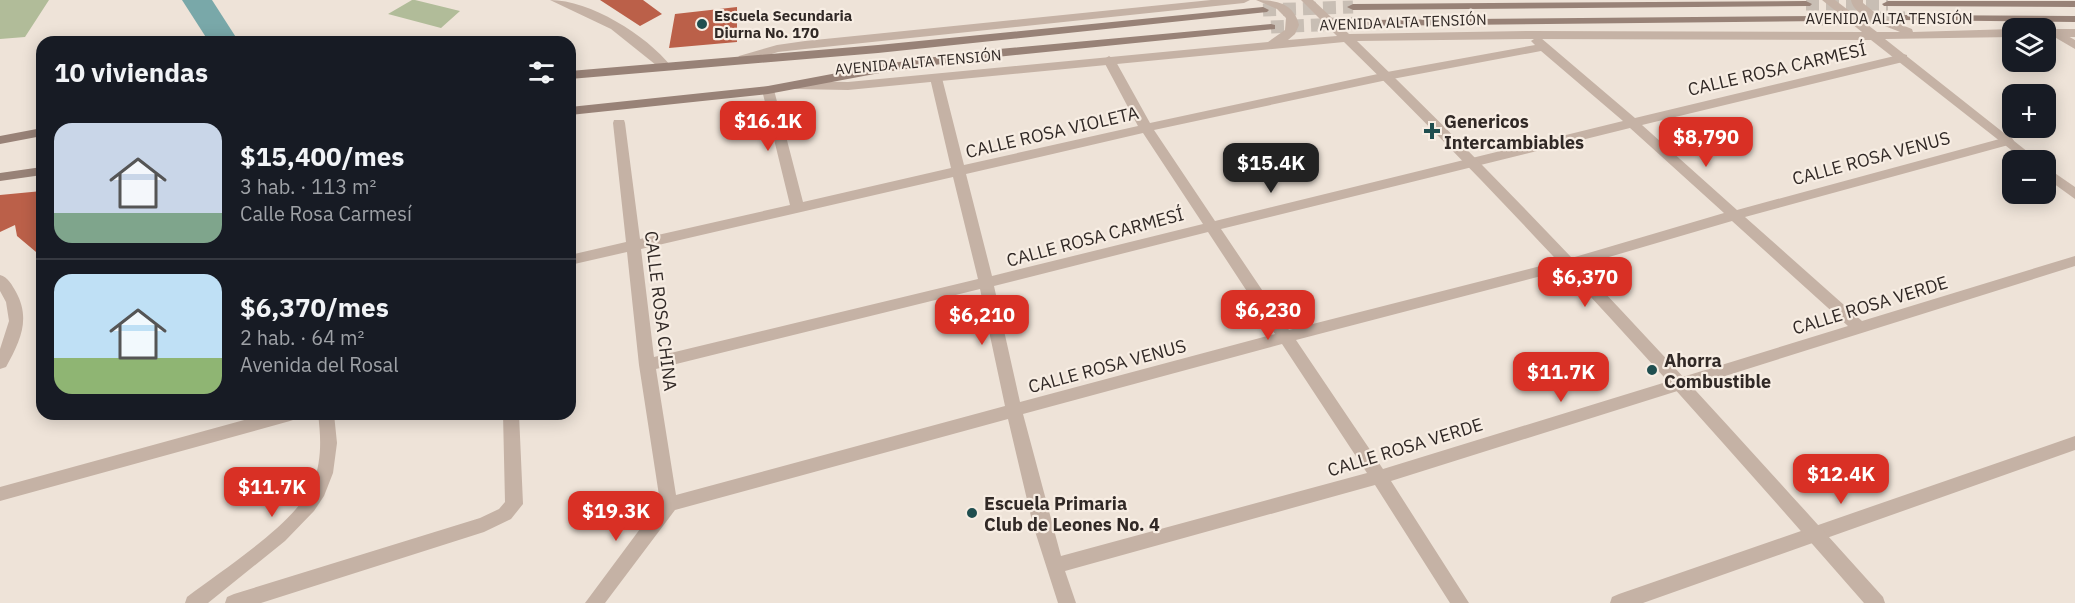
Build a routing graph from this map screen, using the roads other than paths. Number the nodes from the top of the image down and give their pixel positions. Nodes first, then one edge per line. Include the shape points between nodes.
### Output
1 (556, 0) edge
2 (1244, 0) edge
3 (1308, 0) edge
4 (1828, 0) edge
5 (1857, 0) edge
6 (1806, 3) dead end
7 (1888, 4) dead end
8 (2075, 4) edge
9 (1263, 5) edge
10 (1353, 7) tunnel mouth
11 (1905, 18) tunnel mouth
12 (1820, 19) tunnel mouth
13 (2075, 19) edge
14 (1362, 23) tunnel mouth
15 (1271, 27) tunnel mouth
16 (2002, 33) edge
17 (2056, 33) edge
18 (2075, 33) edge
19 (1529, 34) junction
20 (1919, 35) junction
21 (1874, 36) junction
22 (2056, 36) edge
23 (1348, 39) junction
24 (1264, 45) junction
25 (2075, 45) edge
26 (1543, 47) junction
27 (743, 58) junction
28 (1903, 58) junction
29 (1109, 60) junction
30 (665, 66) junction
31 (576, 74) edge
32 (1387, 76) junction
33 (936, 78) junction
34 (795, 85) junction
35 (768, 90) junction
36 (576, 110) edge
37 (1631, 122) junction
38 (619, 123) dead end
39 (1146, 128) junction
40 (36, 132) edge
41 (0, 133) edge
42 (36, 133) edge
43 (0, 140) edge
44 (2007, 141) junction
45 (2019, 150) edge
46 (1470, 161) junction
47 (36, 172) edge
48 (958, 172) junction
49 (2, 177) edge
50 (2056, 179) edge
51 (2075, 194) edge
52 (798, 208) junction
53 (1736, 215) junction
54 (1210, 226) junction
55 (632, 244) junction
56 (576, 258) edge
57 (2075, 261) edge
58 (1568, 264) junction
59 (0, 280) edge
60 (987, 284) junction
61 (1860, 328) junction
62 (1286, 337) junction
63 (0, 363) edge
64 (647, 365) junction
65 (1678, 384) junction
66 (1014, 412) junction
67 (268, 420) edge
68 (327, 420) edge
69 (511, 420) edge
70 (2075, 443) edge
71 (1379, 477) junction
72 (0, 494) edge
73 (669, 504) junction
74 (1814, 533) junction
75 (1054, 566) junction
76 (194, 603) edge
77 (234, 603) edge
78 (594, 603) edge
79 (1067, 603) edge
80 (1460, 603) edge
81 (1619, 603) edge
82 (1876, 603) edge

1 - 30 street via 602,17
2 - 27 street, AVENIDA ALTA TENSIÓN via 805,45
3 - 23 street
4 - 21 street
5 - 20 street via 1866,13
6 - 10 main road, AVENIDA ALTA TENSIÓN
7 - 8 main road, AVENIDA ALTA TENSIÓN
9 - 24 street via 1280,6 1293,21 1287,36
9 - 27 main road, AVENIDA ALTA TENSIÓN via 855,51
11 - 13 main road, AVENIDA ALTA TENSIÓN
12 - 14 main road, AVENIDA ALTA TENSIÓN
15 - 34 main road, AVENIDA ALTA TENSIÓN via 977,55
16 - 20 street, AVENIDA ALTA TENSIÓN
17 - 18 street
19 - 21 street, AVENIDA ALTA TENSIÓN
19 - 23 street, AVENIDA ALTA TENSIÓN
19 - 26 street
20 - 21 street, AVENIDA ALTA TENSIÓN
21 - 28 street
22 - 25 street
23 - 24 street, AVENIDA ALTA TENSIÓN
23 - 32 street
24 - 29 street, AVENIDA ALTA TENSIÓN
26 - 32 street, CALLE ROSA VIOLETA
26 - 37 street
27 - 30 main road, AVENIDA ALTA TENSIÓN
28 - 37 street, CALLE ROSA CARMESÍ
28 - 44 street
29 - 33 street, AVENIDA ALTA TENSIÓN
29 - 39 street
30 - 31 main road, AVENIDA ALTA TENSIÓN
32 - 39 street, CALLE ROSA VIOLETA
32 - 46 street
33 - 34 street, AVENIDA ALTA TENSIÓN via 848,86
33 - 48 street
34 - 35 main road, AVENIDA ALTA TENSIÓN
35 - 36 main road, AVENIDA ALTA TENSIÓN
35 - 52 street
37 - 46 street, CALLE ROSA CARMESÍ
37 - 53 street
38 - 55 street, CALLE ROSA CHINA
39 - 48 street, CALLE ROSA VIOLETA
39 - 54 street
40 - 41 main road
42 - 43 main road
44 - 45 street
44 - 53 street, CALLE ROSA VENUS
46 - 54 street, CALLE ROSA CARMESÍ
46 - 58 street
47 - 49 main road
48 - 52 street, CALLE ROSA VIOLETA
48 - 60 street
50 - 51 street
52 - 55 street, CALLE ROSA VIOLETA
53 - 58 street, CALLE ROSA VENUS
53 - 61 street
54 - 60 street, CALLE ROSA CARMESÍ
54 - 62 street
55 - 56 street, CALLE ROSA VIOLETA
55 - 64 street, CALLE ROSA CHINA
57 - 61 street, CALLE ROSA VERDE
58 - 62 street, CALLE ROSA VENUS
58 - 65 street
59 - 63 street via 16,305 18,324
60 - 64 street, CALLE ROSA CARMESÍ
60 - 66 street
61 - 65 street, CALLE ROSA VERDE
62 - 66 street, CALLE ROSA VENUS
62 - 71 street
64 - 73 street, CALLE ROSA CHINA
65 - 71 street, CALLE ROSA VERDE
65 - 74 street
66 - 73 street, CALLE ROSA VENUS
66 - 75 street
67 - 72 street
68 - 76 street via 327,464 319,490 302,514
69 - 77 street via 514,504 505,514
70 - 74 street
71 - 75 street, CALLE ROSA VERDE
71 - 80 street
73 - 78 street
74 - 81 street
74 - 82 street
75 - 79 street

